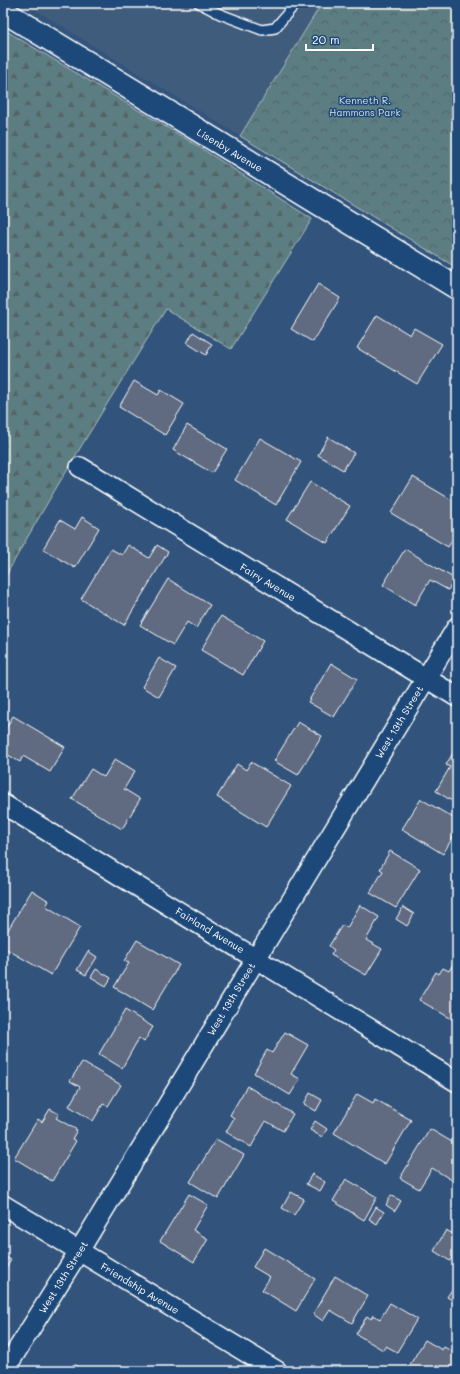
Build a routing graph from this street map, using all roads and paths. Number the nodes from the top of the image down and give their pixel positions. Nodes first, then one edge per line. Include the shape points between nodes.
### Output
1 (199, 3) edge
2 (296, 3) edge
3 (3, 11) edge
4 (457, 288) edge
5 (80, 467) dead end
6 (457, 627) edge
7 (426, 678) junction
8 (457, 697) edge
9 (3, 804) edge
10 (256, 958) junction
11 (457, 1082) edge
12 (3, 1206) edge
13 (79, 1251) junction
14 (4, 1371) edge
15 (277, 1371) edge

1 - 2 lane via 262,30 275,28
3 - 4 main road, Lisenby Avenue
5 - 7 street, Fairy Avenue
6 - 7 street, West 13th Street
7 - 8 street, Fairy Avenue
7 - 10 street, West 13th Street
9 - 10 street, Fairland Avenue
10 - 11 street, Fairland Avenue
10 - 13 street, West 13th Street
12 - 13 street, Friendship Avenue
13 - 14 street, West 13th Street
13 - 15 street, Friendship Avenue

